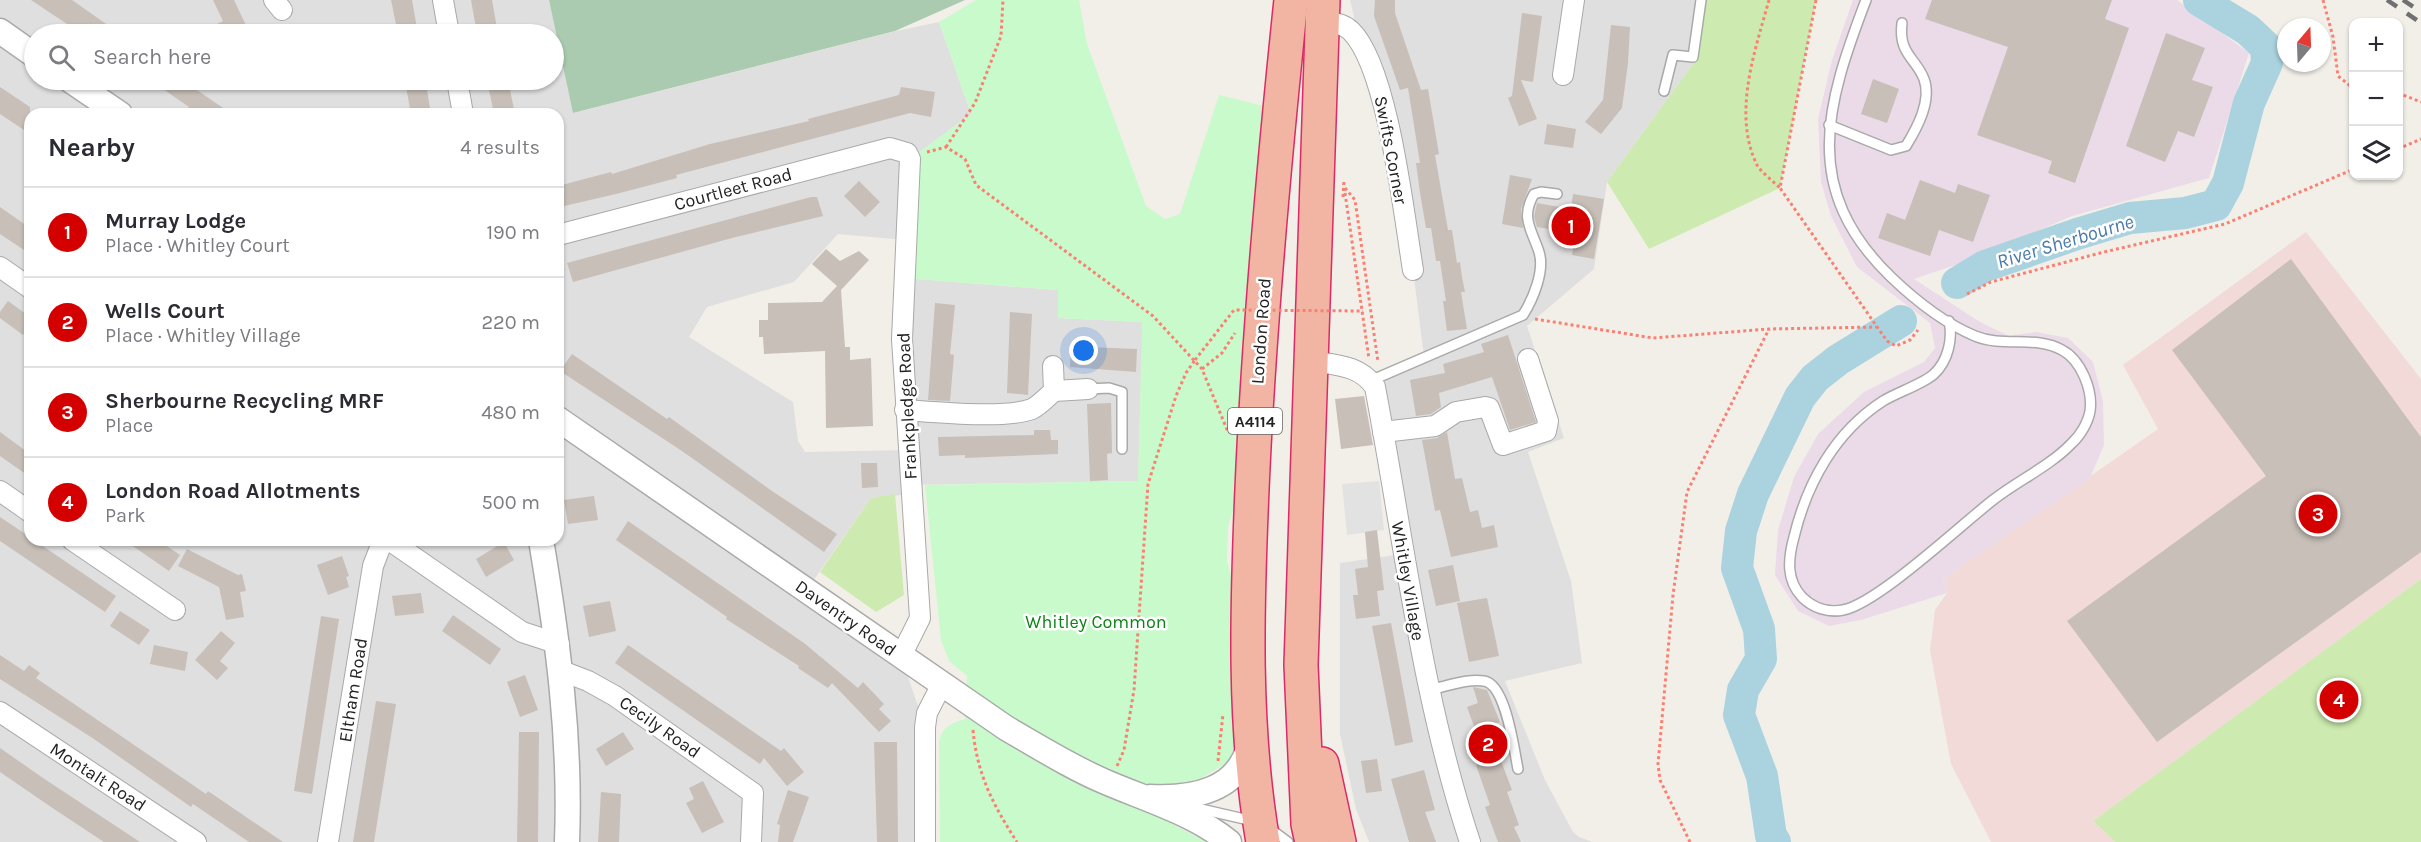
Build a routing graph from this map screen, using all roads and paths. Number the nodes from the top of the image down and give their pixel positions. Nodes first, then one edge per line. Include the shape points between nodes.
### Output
1 (443, 0) edge
2 (1003, 0) edge
3 (1291, 0) edge
4 (1574, 0) edge
5 (1701, 0) edge
6 (1768, 0) edge
7 (1816, 0) edge
8 (1866, 0) edge
9 (2323, 0) edge
10 (1322, 10) edge
11 (1902, 23) dead end
12 (447, 24) edge
13 (0, 31) edge
14 (24, 48) edge
15 (1563, 75) dead end
16 (2349, 85) edge
17 (85, 90) edge
18 (459, 90) edge
19 (1664, 91) dead end
20 (2403, 95) edge
21 (2421, 102) edge
22 (111, 108) edge
23 (462, 108) edge
24 (1829, 125) junction
25 (2421, 140) edge
26 (946, 147) junction
27 (2403, 147) edge
28 (908, 158) junction
29 (2349, 171) edge
30 (1780, 188) junction
31 (1557, 194) dead end
32 (564, 233) edge
33 (0, 267) edge
34 (1413, 270) dead end
35 (24, 284) edge
36 (1967, 294) dead end
37 (1363, 310) junction
38 (1523, 315) junction
39 (1949, 322) junction
40 (1241, 323) dead end
41 (1876, 327) junction
42 (1769, 329) junction
43 (1918, 330) dead end
44 (1368, 336) dead end
45 (1528, 358) dead end
46 (1194, 360) junction
47 (1311, 361) junction
48 (1053, 366) dead end
49 (1202, 369) junction
50 (1375, 379) junction
51 (1088, 389) joint
52 (1054, 392) junction
53 (904, 410) junction
54 (564, 423) edge
55 (1383, 432) junction
56 (1230, 436) dead end
57 (1122, 449) dead end
58 (0, 491) edge
59 (24, 508) edge
60 (81, 546) edge
61 (381, 546) edge
62 (398, 546) edge
63 (542, 546) edge
64 (175, 610) dead end
65 (559, 644) junction
66 (901, 656) junction
67 (1301, 665) junction
68 (562, 671) junction
69 (942, 684) junction
70 (1428, 690) junction
71 (975, 707) junction
72 (0, 712) edge
73 (1251, 741) junction
74 (1518, 769) dead end
75 (1108, 783) junction
76 (1145, 797) junction
77 (1261, 833) edge
78 (196, 842) edge
79 (328, 842) edge
80 (567, 842) edge
81 (751, 842) edge
82 (925, 842) edge
83 (1017, 842) edge
84 (1229, 842) edge
85 (1288, 842) edge
86 (1311, 842) edge
87 (1339, 842) edge
88 (1470, 842) edge
89 (1690, 842) edge

1 - 12 street
2 - 26 path via 997,47 975,103
3 - 73 highway, London Road / A4114 via 1257,370 1248,595
4 - 15 street
5 - 19 lane via 1693,57 1672,55
6 - 30 path via 1744,117 1758,166
7 - 30 path
8 - 24 lane via 1841,67
9 - 16 path via 2338,76
10 - 34 street, Swifts Corner via 1362,44 1384,101
10 - 47 highway, A4114
11 - 24 lane via 1901,35 1909,58 1924,79 1925,105 1906,146 1891,150
13 - 14 street
17 - 22 street
18 - 23 street
20 - 21 path
24 - 39 lane via 1832,185 1846,221 1866,253 1900,286
25 - 27 path
26 - 28 path
26 - 46 path via 965,159 976,185 1153,315
28 - 32 street, Courtleet Road via 890,148
28 - 53 street, Frankpledge Road via 902,339
29 - 36 path via 2225,224 1991,282
30 - 41 path
31 - 38 lane via 1540,192 1530,200 1528,230 1539,252 1540,266
33 - 35 street
37 - 44 path
37 - 46 path, bridge via 1234,310
37 - 50 path via 1344,187 1355,201
38 - 42 path via 1537,321 1653,338
38 - 50 lane
39 - 39 lane via 1977,337 2012,344 2046,343 2065,351 2079,365 2088,392 2090,410 2084,428 2071,445 1994,499 1873,595 1845,610 1824,610 1811,605 1790,578 1800,511 1810,486 1829,452 1851,428 1879,404 1934,375 1947,354 1952,334
40 - 49 path via 1222,353
41 - 42 path
41 - 43 path via 1896,346 1910,340
42 - 89 path via 1687,492 1673,595 1658,764 1660,780
45 - 55 street via 1548,421 1546,431 1503,445 1489,408 1485,407 1456,412 1435,426
46 - 49 path
46 - 75 path via 1176,396 1148,484 1134,690 1124,750
47 - 50 street via 1347,367
47 - 67 highway, A4114
48 - 52 street
49 - 56 path
50 - 55 street, Whitley Village
51 - 52 street
51 - 57 lane via 1122,392
52 - 53 street via 1026,410
53 - 66 street, Frankpledge Road via 920,618
54 - 66 street, Daventry Road
55 - 70 street, Whitley Village
58 - 59 street
60 - 64 street
61 - 79 street, Eltham Road via 373,566
62 - 65 street via 522,632
63 - 65 street
65 - 68 street
66 - 69 street, Daventry Road
67 - 86 highway, A4114
67 - 87 highway, A4114
68 - 80 street via 567,727
68 - 81 street, Cecily Road via 615,696 753,793
69 - 71 street, Daventry Road
69 - 82 street via 927,712 925,727
70 - 74 lane via 1474,681 1489,682 1495,687 1506,713
70 - 88 street, Whitley Village
71 - 75 street, Daventry Road
71 - 83 path via 973,730 978,767
72 - 78 street, Montalt Road
73 - 76 street, Daventry Road via 1241,767 1220,786 1188,796
73 - 77 highway, London Road / A4114
75 - 76 street, Daventry Road
76 - 77 lane
76 - 84 street, Daventry Road
77 - 85 lane

